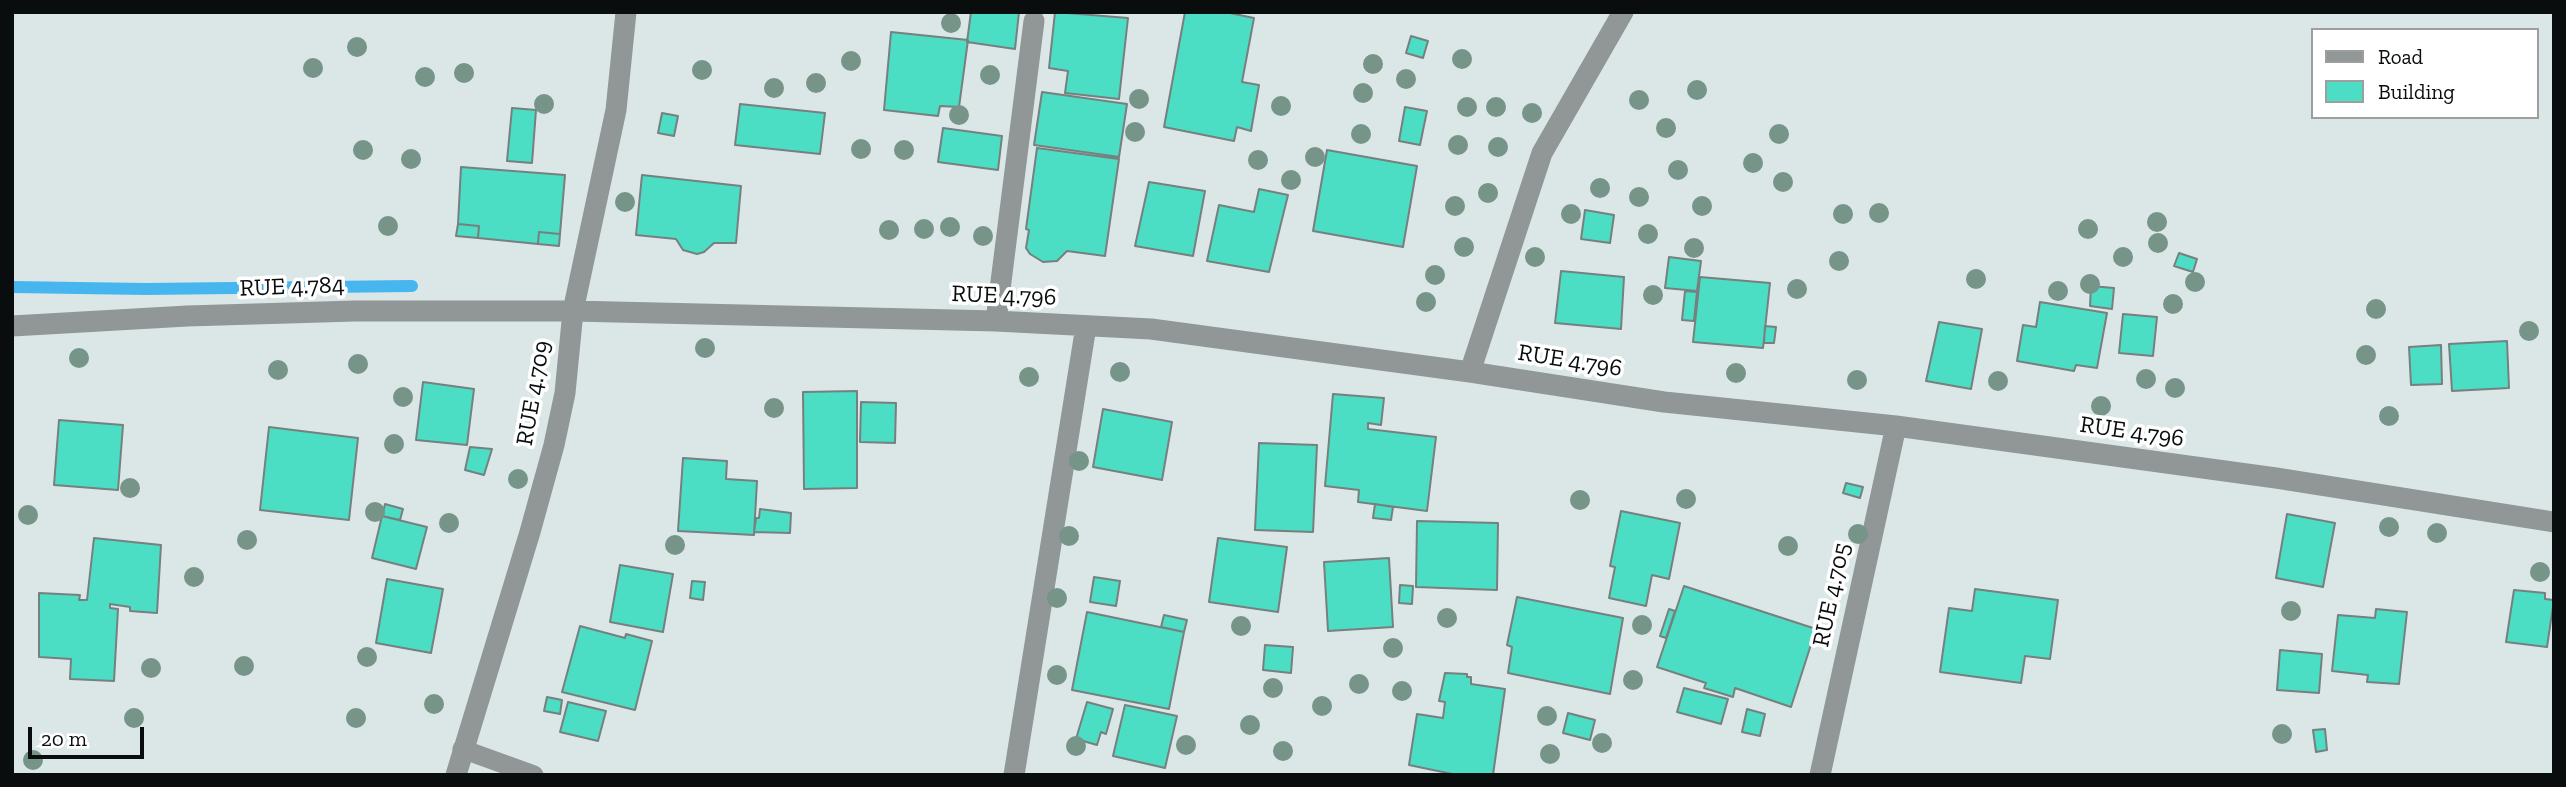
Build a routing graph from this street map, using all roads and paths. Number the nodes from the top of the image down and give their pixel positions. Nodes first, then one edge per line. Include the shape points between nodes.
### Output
1 (626, 12) edge
2 (1623, 12) edge
3 (1034, 21) dead end
4 (573, 311) junction
5 (996, 321) junction
6 (12, 326) edge
7 (1086, 326) junction
8 (1470, 372) junction
9 (1896, 426) junction
10 (2554, 522) edge
11 (462, 749) junction
12 (456, 775) edge
13 (534, 775) edge
14 (1014, 775) edge
15 (1820, 775) edge

1 - 4 street, RUE 4.709 via 617,110
2 - 8 street via 1542,153
3 - 5 street
4 - 5 street, RUE 4.796
4 - 6 street, RUE 4.784 via 187,316
4 - 11 street, RUE 4.709 via 565,393 554,445
5 - 7 street, RUE 4.796
7 - 8 street, RUE 4.796 via 1151,329
7 - 14 street
8 - 9 street, RUE 4.796 via 1664,402
9 - 10 street, RUE 4.796
9 - 15 street, RUE 4.705
11 - 12 street, RUE 4.709
11 - 13 lane

